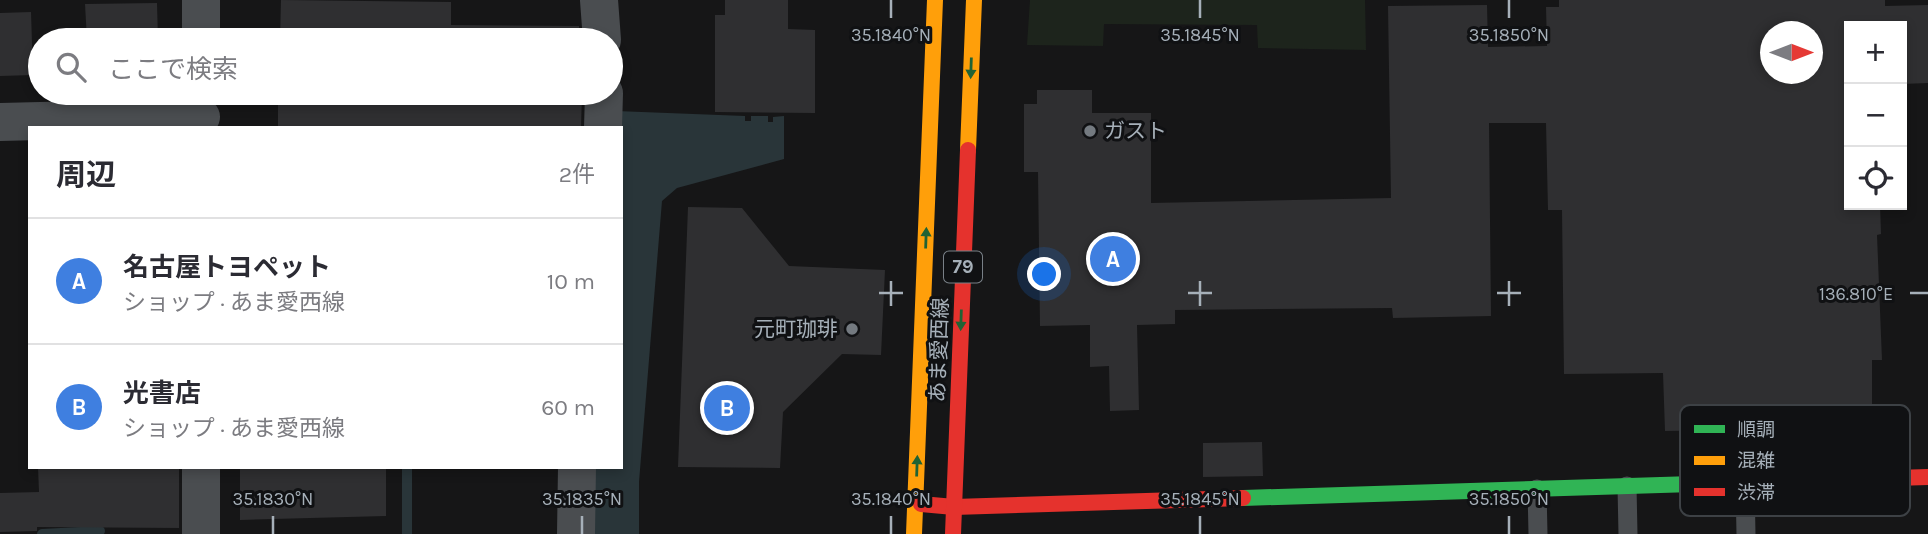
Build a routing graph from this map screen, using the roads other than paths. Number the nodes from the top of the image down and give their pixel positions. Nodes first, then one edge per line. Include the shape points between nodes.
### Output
1 (201, 0) edge
2 (599, 0) edge
3 (935, 0) edge
4 (974, 0) edge
5 (201, 28) edge
6 (601, 28) edge
7 (604, 105) edge
8 (201, 112) edge
9 (0, 122) edge
10 (603, 126) edge
11 (201, 469) edge
12 (577, 469) edge
13 (1928, 477) edge
14 (1910, 478) edge
15 (1680, 485) edge
16 (1628, 486) junction
17 (1537, 489) junction
18 (915, 503) junction
19 (954, 508) junction
20 (1746, 516) edge
21 (201, 534) edge
22 (576, 534) edge
23 (914, 534) edge
24 (953, 534) edge
25 (1538, 534) edge
26 (1628, 534) edge
27 (1746, 534) edge

1 - 5 street
2 - 6 street
18 -> 3 main road, あま愛西線 / 79
4 -> 19 main road, あま愛西線 / 79
7 - 10 street
8 - 9 street
11 - 21 street
12 - 22 street
13 - 14 main road
15 - 16 main road
16 - 17 main road
16 - 26 lane
17 - 19 main road
17 - 25 lane
18 - 19 main road
18 - 23 main road, あま愛西線 / 79
19 - 24 main road, あま愛西線 / 79
20 - 27 lane

